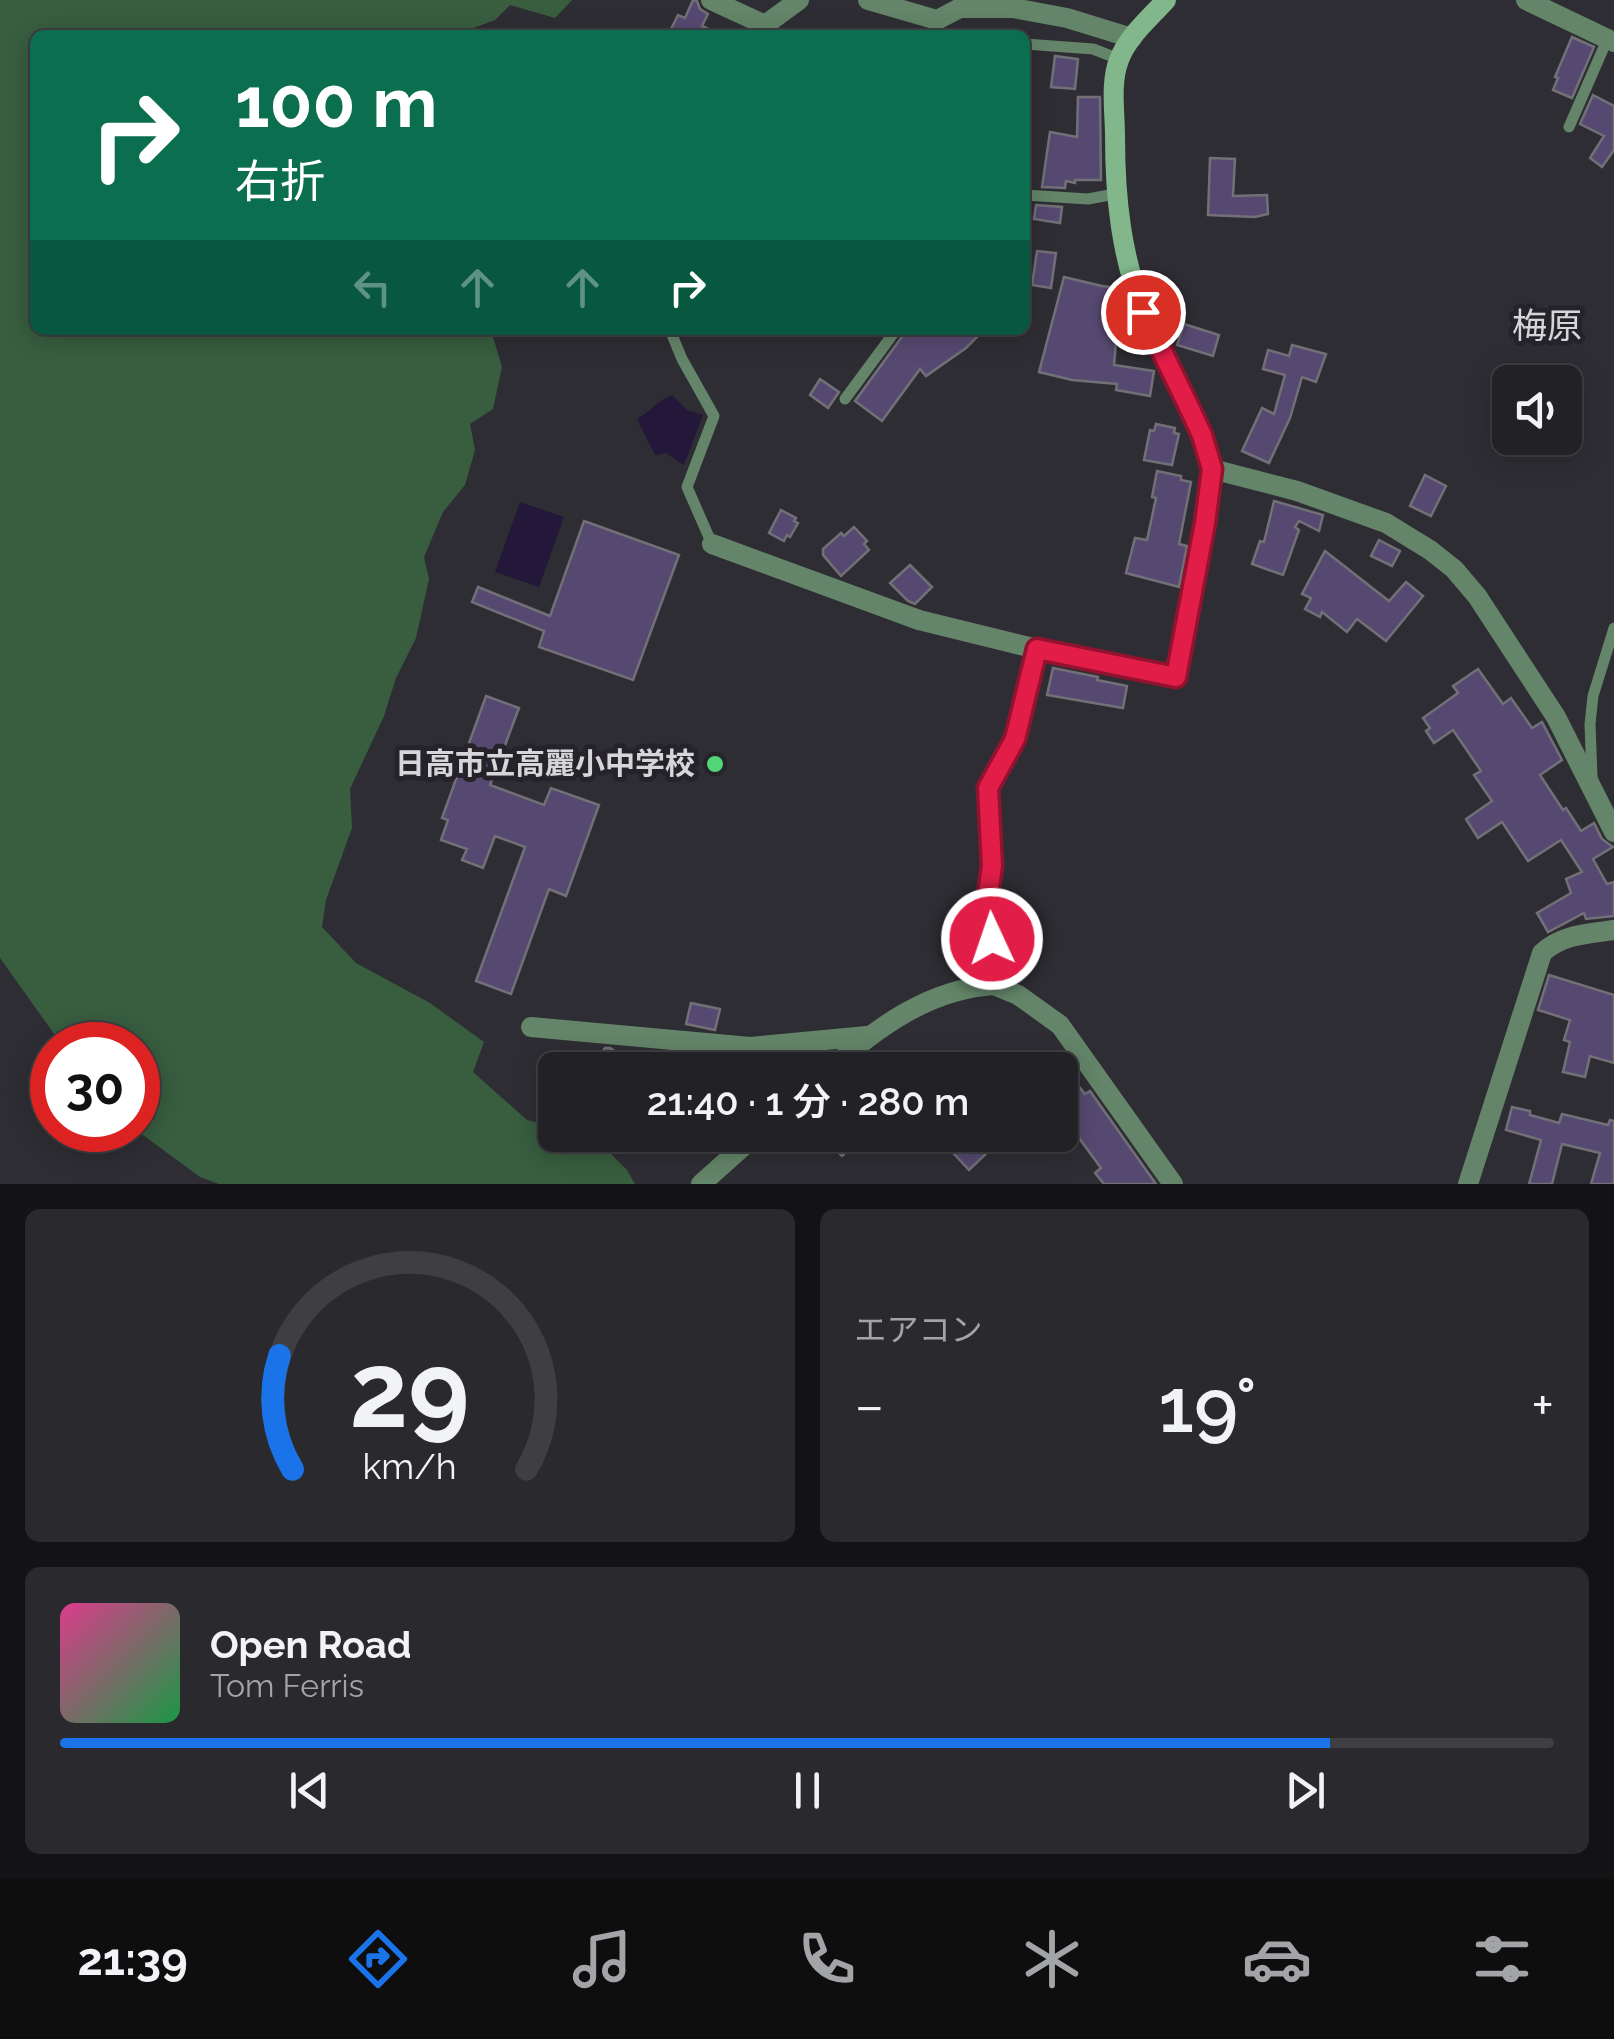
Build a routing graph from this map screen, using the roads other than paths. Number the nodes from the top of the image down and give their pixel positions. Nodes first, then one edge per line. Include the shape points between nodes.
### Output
1 (712, 0) edge
2 (799, 0) edge
3 (868, 0) edge
4 (1166, 0) edge
5 (1526, 0) edge
6 (762, 30) edge
7 (1132, 38) junction
8 (1611, 41) edge
9 (1030, 44) edge
10 (1119, 60) junction
11 (1570, 127) dead end
12 (1116, 194) junction
13 (1030, 195) edge
14 (672, 335) edge
15 (892, 335) edge
16 (845, 399) dead end
17 (1212, 469) junction
18 (712, 544) joint
19 (1614, 628) edge
20 (1037, 649) junction
21 (1592, 786) junction
22 (1614, 832) edge
23 (1614, 930) edge
24 (994, 985) junction
25 (532, 1027) dead end
26 (867, 1036) junction
27 (849, 1052) edge
28 (737, 1152) edge
29 (700, 1184) edge
30 (1173, 1184) edge
31 (1468, 1184) edge

1 - 6 street
2 - 6 street
3 - 7 street via 937,20 960,8 1013,8
4 - 7 street
5 - 8 street
7 - 10 street
8 - 11 lane
9 - 10 lane via 1093,50
10 - 12 street
12 - 13 lane
12 - 17 street via 1143,312
14 - 18 lane via 714,416 687,487
15 - 16 lane
17 - 20 street via 1176,677
17 - 21 street via 1386,523 1454,569 1556,717
18 - 20 street via 919,620
19 - 21 lane via 1593,696
20 - 24 street via 1015,739 988,788 992,866 986,908
21 - 22 street
23 - 31 street via 1570,936 1542,953
24 - 26 street via 967,986 926,1002
24 - 30 street via 1060,1025
25 - 26 street via 750,1047
26 - 27 street
28 - 29 street

